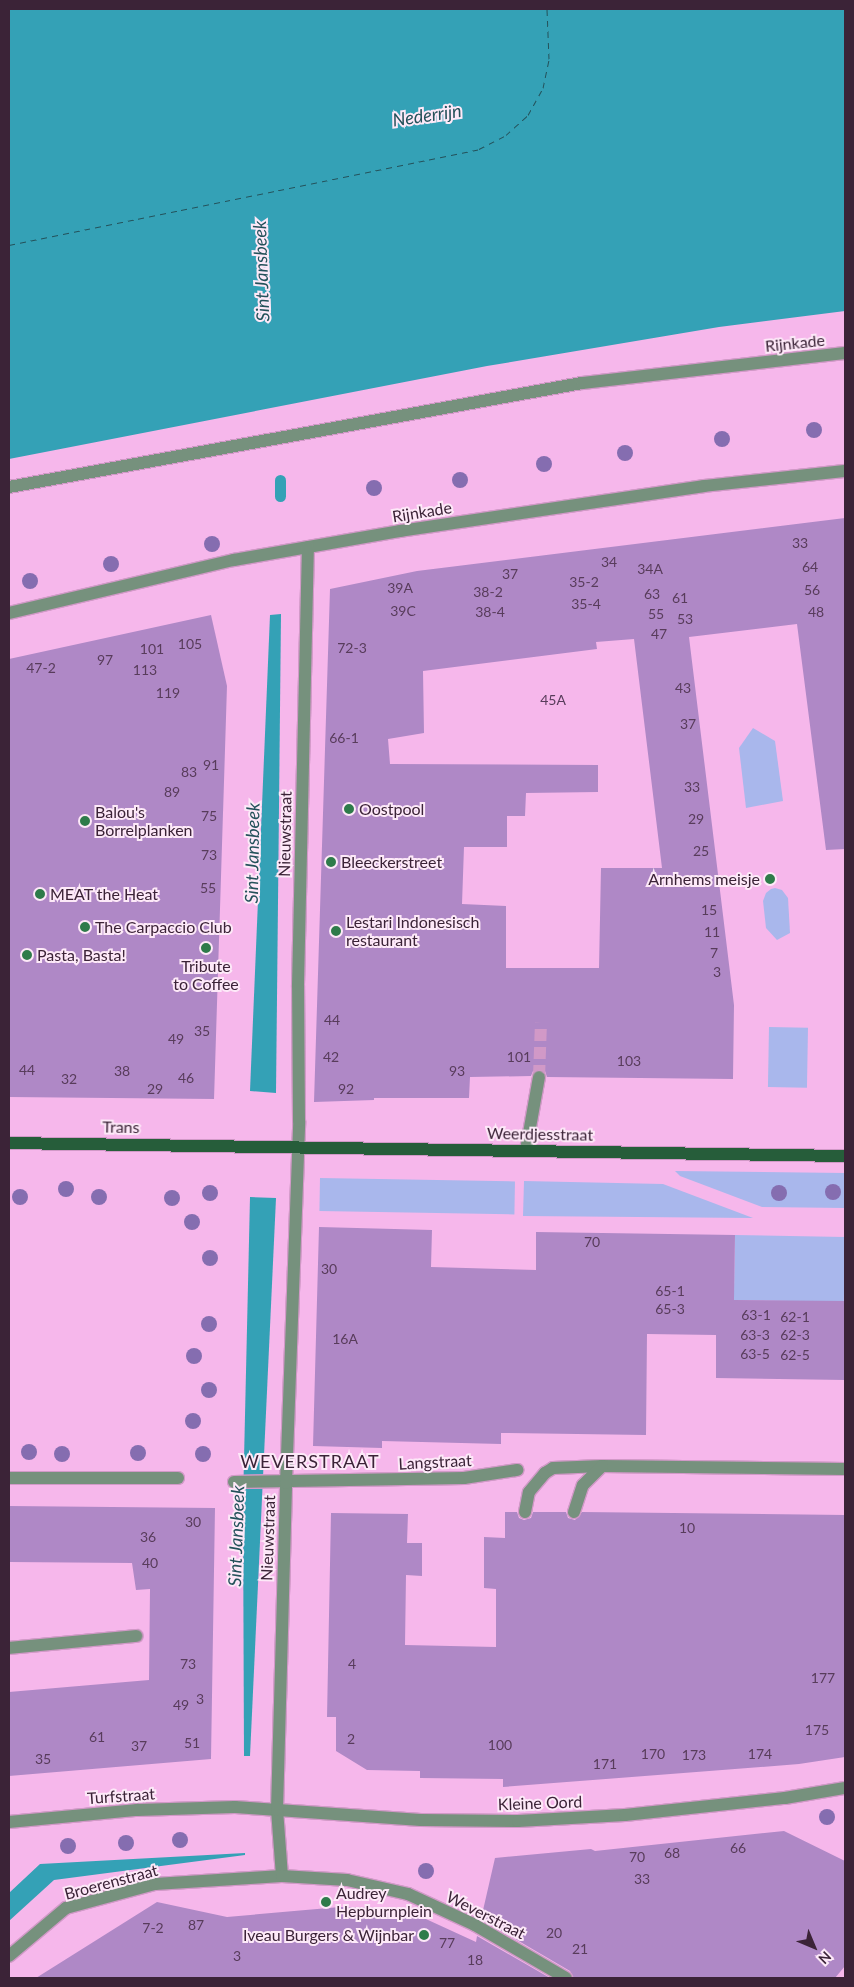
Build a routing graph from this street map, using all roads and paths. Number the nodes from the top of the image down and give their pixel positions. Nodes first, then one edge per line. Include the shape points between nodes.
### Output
1 (845, 353) edge
2 (845, 471) edge
3 (9, 488) edge
4 (308, 547) junction
5 (9, 613) edge
6 (539, 1076) tunnel mouth
7 (9, 1142) edge
8 (234, 1145) joint
9 (298, 1146) junction
10 (526, 1150) junction
11 (845, 1156) edge
12 (602, 1466) junction
13 (845, 1469) edge
14 (517, 1470) dead end
15 (9, 1478) edge
16 (178, 1478) dead end
17 (237, 1482) dead end
18 (286, 1483) junction
19 (525, 1512) dead end
20 (574, 1512) dead end
21 (136, 1636) dead end
22 (9, 1648) edge
23 (845, 1788) edge
24 (235, 1807) joint
25 (277, 1810) junction
26 (9, 1822) edge
27 (282, 1876) junction
28 (238, 1880) joint
29 (9, 1956) edge
30 (566, 1978) edge

1 - 3 street, Rijnkade via 582,383
2 - 4 street, Rijnkade via 704,486
4 - 5 street, Rijnkade via 234,560
4 - 9 street, Nieuwstraat via 298,985
6 - 10 street
7 - 8 main road, Trans
8 - 9 main road, Weerdjesstraat
9 - 10 main road, Weerdjesstraat
9 - 18 street, Nieuwstraat
10 - 11 main road, Weerdjesstraat
12 - 13 street
12 - 19 street via 553,1468 529,1492
12 - 20 street via 583,1485
14 - 18 street, Langstraat via 464,1478
15 - 16 street
17 - 18 street, Langstraat
18 - 25 street, Nieuwstraat
21 - 22 street
23 - 25 street, Kleine Oord via 785,1798 634,1814 518,1821 421,1820
24 - 25 street, Kleine Oord
24 - 26 street, Turfstraat via 137,1810
25 - 27 street, Nieuwstraat
27 - 28 street, Weverstraat
27 - 30 street, Weverstraat via 347,1880 408,1894 475,1925
28 - 29 street, Broerenstraat via 155,1884 66,1908

